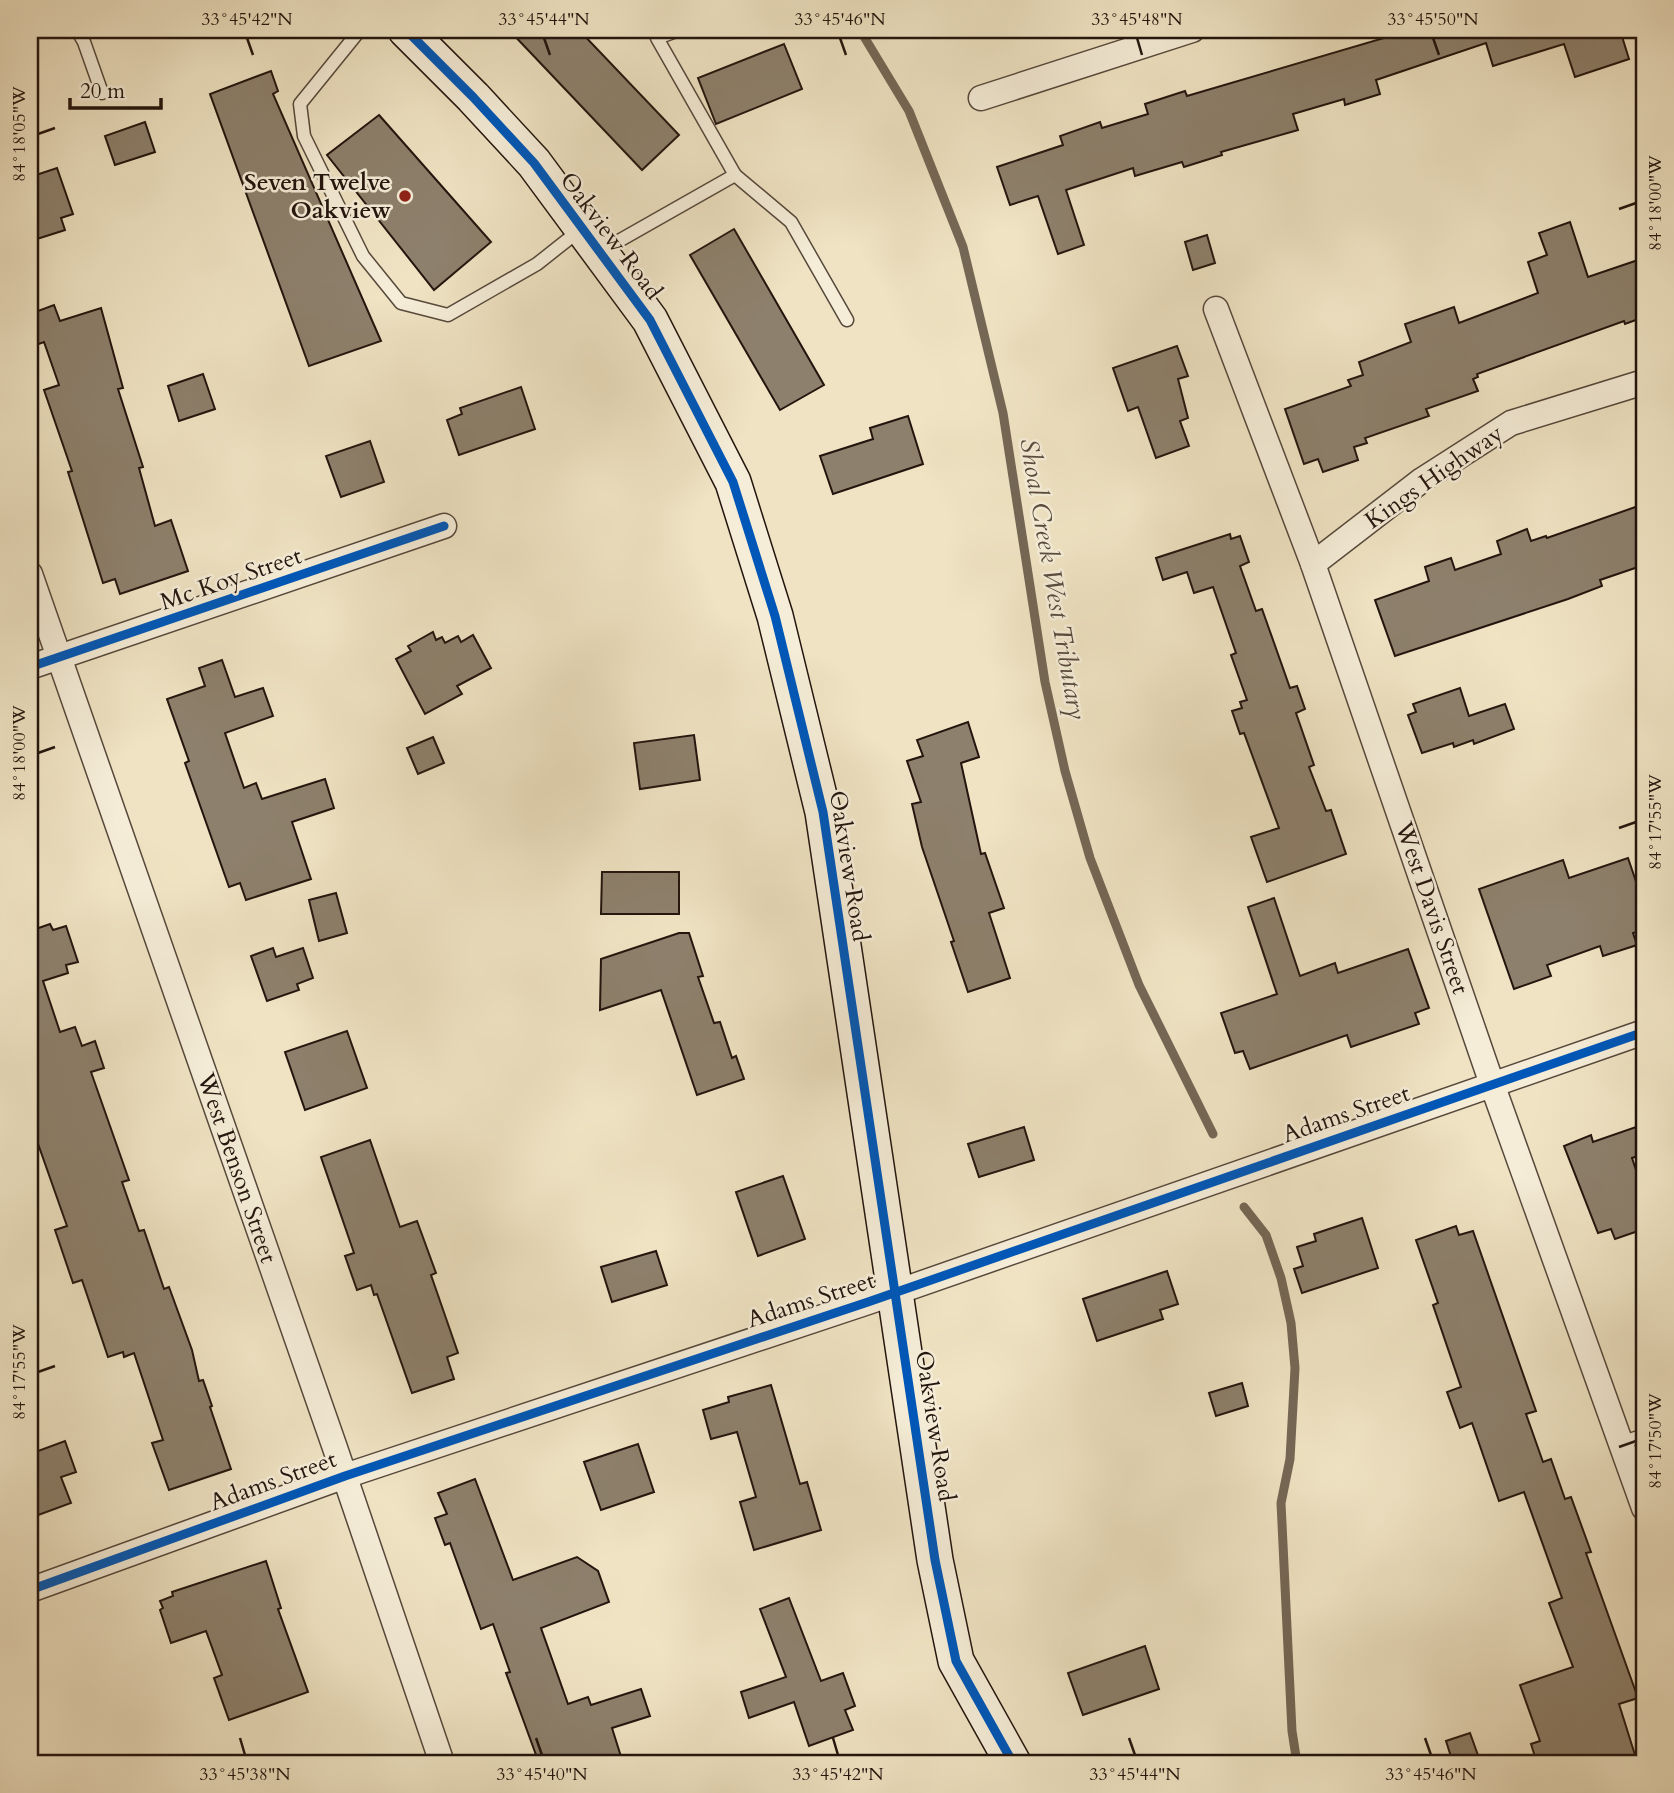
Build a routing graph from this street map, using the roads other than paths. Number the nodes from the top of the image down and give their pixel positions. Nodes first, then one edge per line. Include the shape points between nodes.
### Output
1 (77, 30) edge
2 (360, 30) edge
3 (406, 30) edge
4 (679, 30) edge
5 (1192, 30) edge
6 (102, 93) dead end
7 (981, 98) dead end
8 (735, 175) junction
9 (591, 240) junction
10 (1216, 309) dead end
11 (846, 320) dead end
12 (1644, 382) edge
13 (444, 526) dead end
14 (1313, 564) junction
15 (30, 574) edge
16 (58, 658) junction
17 (30, 667) edge
18 (1644, 1032) edge
19 (1492, 1084) junction
20 (895, 1293) junction
21 (1644, 1435) edge
22 (1621, 1443) junction
23 (345, 1476) junction
24 (1644, 1508) edge
25 (30, 1590) edge
26 (442, 1763) edge
27 (1013, 1763) edge

1 - 6 lane
2 - 9 lane via 300,104 304,136 363,256 401,303 447,315 537,264
3 - 9 street, Oakview Road via 534,163
4 - 8 lane via 657,38
5 - 7 street
8 - 9 lane
8 - 11 lane via 791,222
9 - 20 street, Oakview Road via 650,320 733,482 775,616 823,812
10 - 14 street, West Davis Street
12 - 14 street, Kings Highway via 1511,423 1422,480
13 - 16 street, Mc Koy Street
14 - 19 street, West Davis Street
15 - 16 street, West Benson Street
16 - 17 street, Mc Koy Street
16 - 23 street, West Benson Street
18 - 19 street, Adams Street
19 - 20 street, Adams Street
19 - 22 street, West Davis Street
20 - 23 street, Adams Street
20 - 27 street, Oakview Road via 935,1560 956,1661
21 - 22 lane
22 - 24 street, West Davis Street
23 - 25 street, Adams Street
23 - 26 street, West Benson Street

